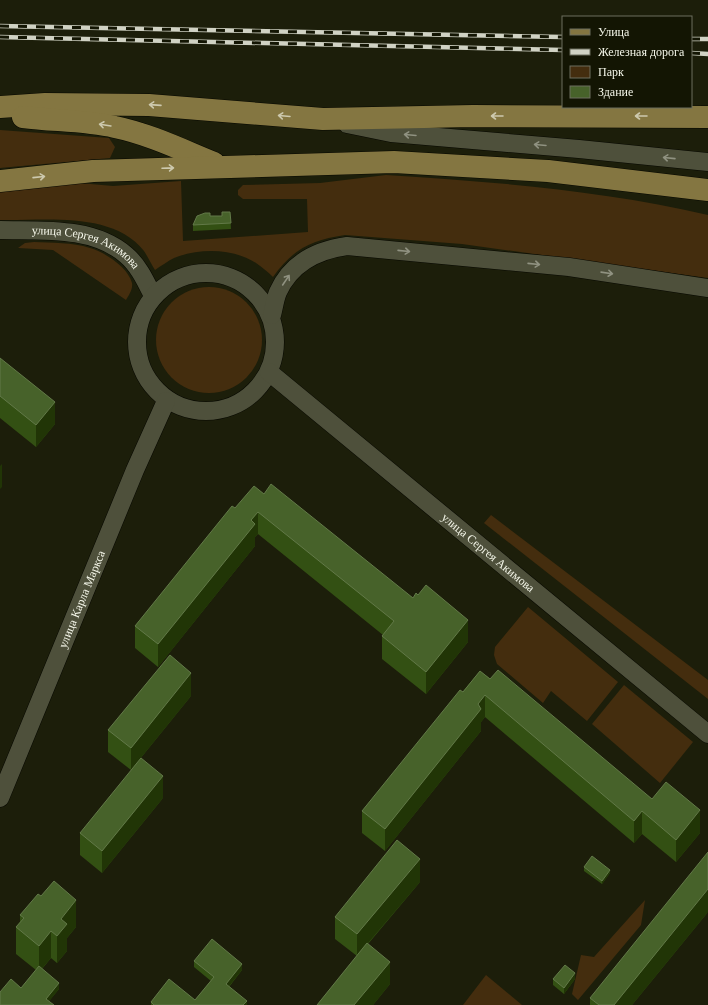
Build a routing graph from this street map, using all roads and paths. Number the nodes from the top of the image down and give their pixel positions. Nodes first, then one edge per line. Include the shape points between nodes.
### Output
1 (0, 107) edge
2 (0, 114) edge
3 (708, 117) edge
4 (323, 119) junction
5 (708, 162) edge
6 (220, 166) junction
7 (0, 181) edge
8 (708, 190) edge
9 (0, 230) edge
10 (708, 288) edge
11 (152, 296) junction
12 (272, 315) junction
13 (269, 372) junction
14 (166, 401) junction
15 (708, 734) edge
16 (0, 798) edge

4 -> 1 main road via 149,105 45,104
6 -> 2 main road via 152,138 116,127
3 -> 4 main road via 473,116
5 -> 4 street via 579,148 391,133
7 -> 6 main road via 93,171
6 - 8 main road via 394,162 548,171
9 - 11 street, улица Сергея Акимова via 75,233 97,238 128,256 144,277
12 -> 10 street via 278,291 292,272 319,252 347,246 569,267
11 - 12 street via 167,284 188,274 211,272 233,277 252,289
11 - 14 street via 140,320 137,342 140,365 151,385
12 - 13 street via 275,351
13 - 14 street via 255,392 236,405 213,411 190,409
13 - 15 street, улица Сергея Акимова
14 - 16 street, улица Карла Маркса

